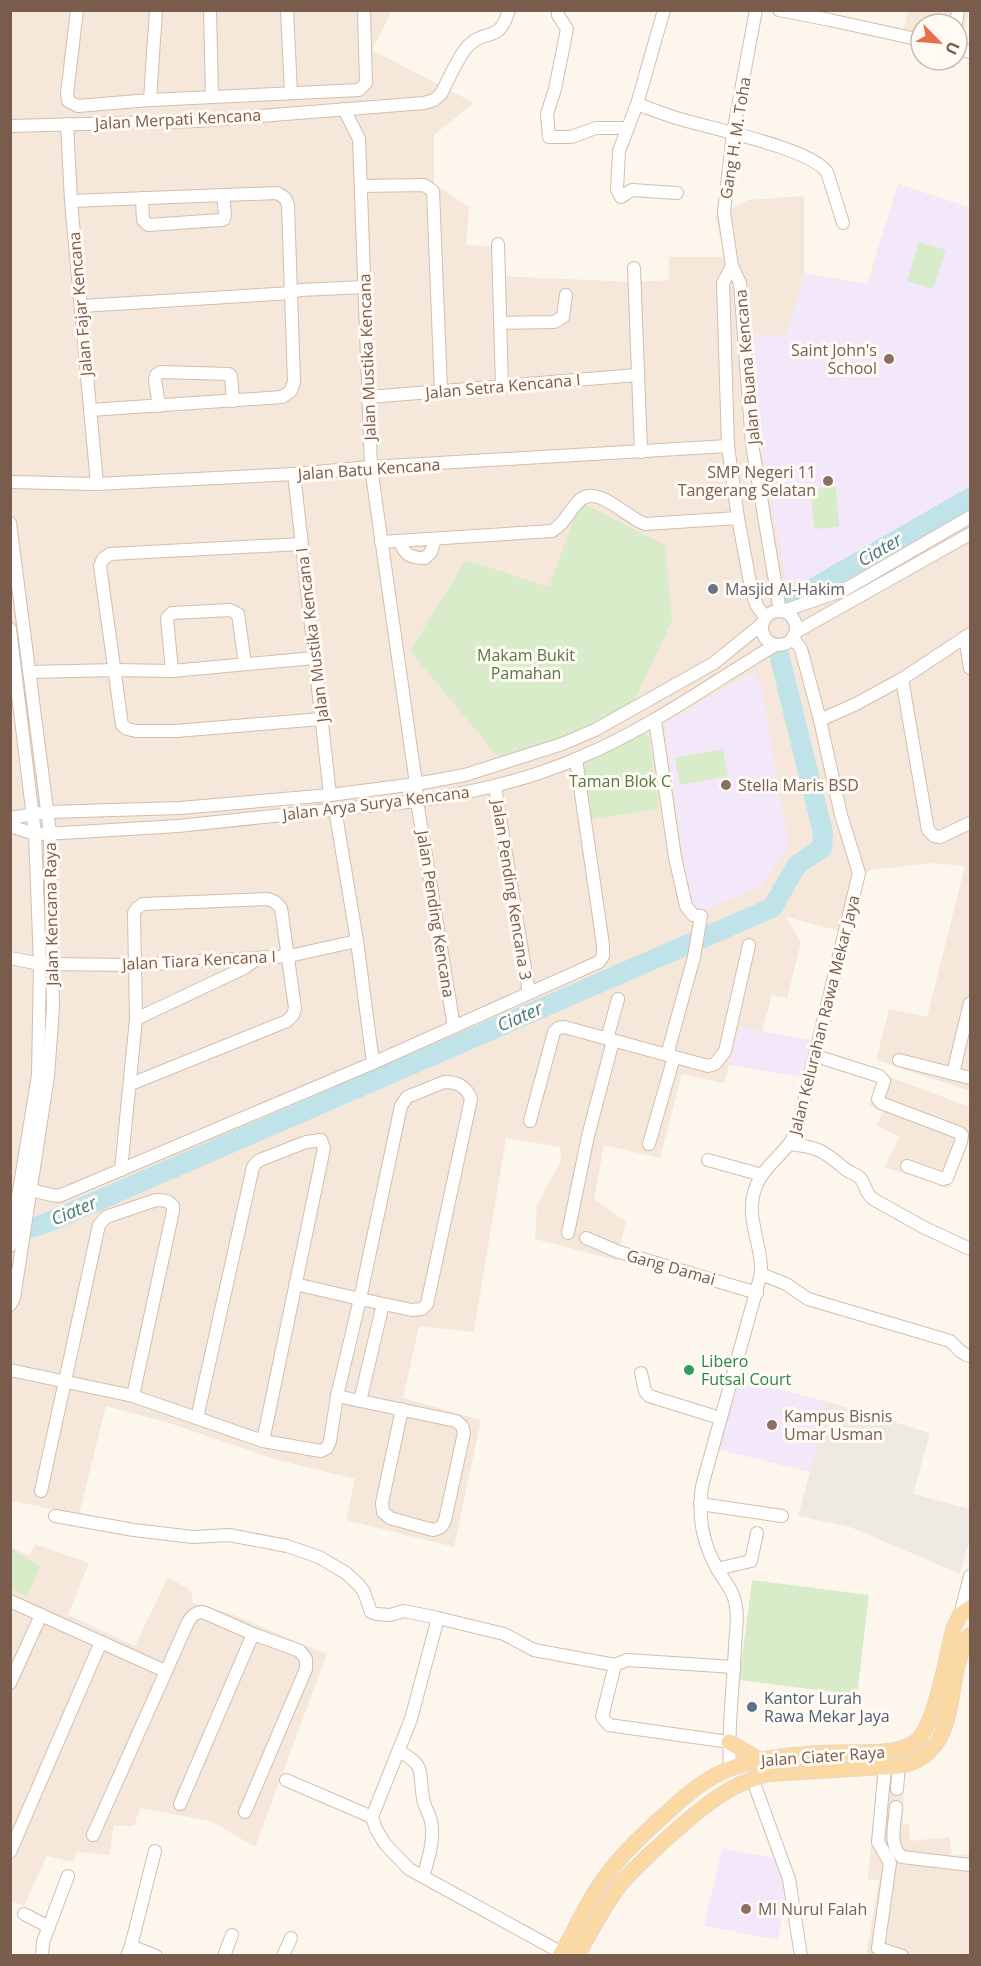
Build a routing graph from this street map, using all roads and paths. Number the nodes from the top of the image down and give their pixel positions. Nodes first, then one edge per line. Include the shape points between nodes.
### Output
1 (77, 10) edge
2 (156, 10) edge
3 (210, 10) edge
4 (287, 10) edge
5 (364, 10) edge
6 (509, 10) edge
7 (558, 10) edge
8 (664, 10) edge
9 (756, 10) edge
10 (779, 10) edge
11 (909, 37) edge
12 (291, 93) junction
13 (213, 97) junction
14 (182, 99) junction
15 (150, 100) junction
16 (637, 104) junction
17 (344, 109) junction
18 (183, 113) junction
19 (198, 121) junction
20 (166, 122) junction
21 (67, 124) junction
22 (10, 126) edge
23 (628, 128) junction
24 (733, 133) junction
25 (361, 186) junction
26 (677, 193) dead end
27 (223, 195) junction
28 (142, 198) junction
29 (71, 201) junction
30 (843, 223) dead end
31 (498, 244) dead end
32 (732, 266) junction
33 (634, 268) dead end
34 (364, 287) junction
35 (295, 290) junction
36 (566, 295) dead end
37 (80, 303) junction
38 (500, 323) junction
39 (637, 375) junction
40 (502, 386) junction
41 (441, 391) junction
42 (369, 397) junction
43 (233, 401) junction
44 (159, 406) junction
45 (90, 410) junction
46 (728, 446) junction
47 (641, 452) junction
48 (371, 467) junction
49 (294, 474) junction
50 (10, 482) edge
51 (97, 484) junction
52 (970, 517) edge
53 (738, 518) junction
54 (10, 523) edge
55 (970, 534) edge
56 (435, 539) junction
57 (399, 541) junction
58 (381, 542) junction
59 (301, 544) junction
60 (781, 611) junction
61 (763, 621) junction
62 (10, 629) edge
63 (794, 635) junction
64 (968, 636) edge
65 (775, 645) junction
66 (314, 658) junction
67 (245, 664) junction
68 (13, 667) edge
69 (970, 668) edge
70 (115, 670) junction
71 (172, 671) junction
72 (30, 672) junction
73 (902, 679) junction
74 (321, 719) junction
75 (655, 720) junction
76 (820, 720) junction
77 (576, 759) junction
78 (416, 784) junction
79 (495, 787) junction
80 (330, 795) junction
81 (417, 801) junction
82 (335, 808) junction
83 (48, 812) junction
84 (33, 813) junction
85 (10, 818) edge
86 (970, 823) edge
87 (10, 826) edge
88 (35, 834) junction
89 (50, 834) junction
90 (357, 941) junction
91 (749, 945) dead end
92 (289, 956) junction
93 (10, 958) edge
94 (258, 958) junction
95 (46, 964) junction
96 (135, 965) junction
97 (529, 993) junction
98 (618, 999) dead end
99 (970, 1004) edge
100 (136, 1019) junction
101 (454, 1027) junction
102 (610, 1040) junction
103 (670, 1056) junction
104 (816, 1056) junction
105 (899, 1060) dead end
106 (373, 1063) junction
107 (953, 1073) junction
108 (970, 1078) edge
109 (130, 1084) junction
110 (530, 1121) dead end
111 (649, 1144) dead end
112 (790, 1144) junction
113 (708, 1160) dead end
114 (907, 1166) dead end
115 (121, 1170) junction
116 (762, 1174) junction
117 (25, 1188) junction
118 (568, 1233) dead end
119 (586, 1238) dead end
120 (16, 1248) edge
121 (970, 1249) edge
122 (761, 1274) junction
123 (295, 1284) junction
124 (757, 1293) junction
125 (360, 1299) junction
126 (383, 1304) junction
127 (10, 1305) edge
128 (970, 1356) edge
129 (10, 1370) edge
130 (641, 1373) dead end
131 (65, 1380) junction
132 (133, 1396) junction
133 (337, 1396) junction
134 (360, 1401) junction
135 (402, 1409) junction
136 (197, 1418) junction
137 (720, 1418) junction
138 (263, 1441) junction
139 (41, 1491) dead end
140 (700, 1504) junction
141 (55, 1516) dead end
142 (782, 1516) dead end
143 (757, 1533) dead end
144 (717, 1569) junction
145 (970, 1576) edge
146 (10, 1601) edge
147 (965, 1612) edge
148 (41, 1615) junction
149 (438, 1618) junction
150 (253, 1634) junction
151 (970, 1635) edge
152 (101, 1642) junction
153 (615, 1665) junction
154 (734, 1667) junction
155 (165, 1671) junction
156 (10, 1683) edge
157 (729, 1742) junction
158 (399, 1751) junction
159 (760, 1760) junction
160 (892, 1767) junction
161 (730, 1768) junction
162 (752, 1778) junction
163 (286, 1780) dead end
164 (897, 1789) dead end
165 (180, 1804) dead end
166 (896, 1807) dead end
167 (245, 1812) dead end
168 (372, 1817) junction
169 (93, 1835) dead end
170 (155, 1851) dead end
171 (10, 1852) edge
172 (970, 1865) edge
173 (68, 1876) dead end
174 (423, 1877) junction
175 (24, 1914) dead end
176 (49, 1927) junction
177 (232, 1935) dead end
178 (291, 1938) dead end
179 (129, 1951) edge
180 (566, 1955) edge
181 (42, 1956) edge
182 (156, 1956) edge
183 (224, 1956) edge
184 (283, 1956) edge
185 (801, 1956) edge
186 (902, 1956) edge

1 - 15 street via 68,101 78,106
2 - 15 street
3 - 13 street
4 - 12 street
5 - 12 street via 364,86 359,90
6 - 17 street, Jalan Merpati Kencana via 498,32 466,48 434,100
7 - 23 street via 567,29 547,114 549,137 571,137 596,128
8 - 16 street
9 - 24 street, Gang H. M. Toha
10 - 11 street
12 - 13 street
13 - 14 street
14 - 15 street
14 - 18 street
16 - 23 street
16 - 24 street
17 - 19 street, Jalan Merpati Kencana
17 - 25 street, Jalan Mustika Kencana via 359,139
18 - 19 street via 194,114
18 - 20 street
19 - 20 street, Jalan Merpati Kencana
20 - 21 street, Jalan Merpati Kencana
21 - 22 street, Jalan Merpati Kencana
21 - 29 street, Jalan Fajar Kencana
23 - 26 street via 617,170 621,197 632,190
24 - 30 street via 822,165
24 - 32 street, Gang H. M. Toha via 724,212
25 - 34 street, Jalan Mustika Kencana
25 - 41 street via 424,184 433,191
27 - 28 street
27 - 28 street via 224,219 148,225 143,220
27 - 35 street via 277,193 287,201
28 - 29 street
29 - 37 street, Jalan Fajar Kencana
31 - 38 street
32 - 46 street, Jalan Buana Kencana via 723,283
32 - 60 street, Jalan Buana Kencana via 740,283 752,444
33 - 39 street
34 - 35 street
34 - 42 street, Jalan Mustika Kencana
35 - 37 street
35 - 43 street via 291,391 282,397
36 - 38 street via 563,317 554,322
37 - 45 street, Jalan Fajar Kencana
38 - 40 street
39 - 40 street, Jalan Setra Kencana I
39 - 47 street
40 - 41 street, Jalan Setra Kencana I
41 - 42 street, Jalan Setra Kencana I
42 - 48 street, Jalan Mustika Kencana
43 - 44 street
43 - 44 street via 229,374 160,372 154,380
44 - 45 street
45 - 51 street, Jalan Fajar Kencana
46 - 47 street, Jalan Batu Kencana
46 - 53 street, Jalan Buana Kencana
47 - 48 street, Jalan Batu Kencana
48 - 49 street, Jalan Batu Kencana
48 - 58 street, Jalan Mustika Kencana
49 - 51 street, Jalan Batu Kencana
49 - 59 street, Jalan Mustika Kencana I
50 - 51 street, Jalan Batu Kencana
52 - 60 street via 844,590
53 - 56 street via 645,524 592,495 580,500 559,528 552,531
53 - 61 street, Jalan Buana Kencana via 752,593
54 - 72 street, Jalan Kencana Raya
55 - 63 street
56 - 57 street
56 - 57 street via 425,558 404,553
57 - 58 street
58 - 78 street, Jalan Mustika Kencana
59 - 66 street, Jalan Mustika Kencana I
59 - 70 street via 110,554 100,566
60 - 61 street via 770,613
60 - 63 street via 794,619
61 - 65 street via 764,637
61 - 78 street, Jalan Arya Surya Kencana via 714,663 595,730 491,768
62 - 68 street, Jalan Kencana Raya
63 - 65 street
63 - 76 street, Jalan Kelurahan Rawa Mekar Jaya
64 - 69 street
64 - 73 street
65 - 75 street, Jalan Arya Surya Kencana
66 - 67 street
66 - 74 street, Jalan Mustika Kencana I
67 - 71 street
67 - 71 street via 238,614 230,610 172,613 167,618
68 - 84 street, Jalan Kencana Raya
70 - 71 street
70 - 72 street
70 - 74 street via 122,725 127,729 176,731
72 - 83 street, Jalan Kencana Raya
73 - 76 street
73 - 86 street via 928,830 939,837
74 - 80 street, Jalan Mustika Kencana I
75 - 77 street, Jalan Arya Surya Kencana
75 - 103 street via 686,906 700,919
76 - 104 street, Jalan Kelurahan Rawa Mekar Jaya via 841,815 859,873
77 - 79 street, Jalan Arya Surya Kencana
77 - 97 street via 603,956 599,962
78 - 80 street, Jalan Arya Surya Kencana
78 - 81 street, Jalan Pending Kencana
79 - 81 street, Jalan Arya Surya Kencana
79 - 97 street, Jalan Pending Kencana 3
80 - 83 street, Jalan Arya Surya Kencana via 180,808
81 - 82 street, Jalan Arya Surya Kencana
81 - 101 street, Jalan Pending Kencana
82 - 89 street, Jalan Arya Surya Kencana via 178,826
82 - 90 street
83 - 84 street, Jalan Arya Surya Kencana
83 - 89 street, Jalan Kencana Raya
84 - 85 street, Jalan Arya Surya Kencana
84 - 88 street, Jalan Kencana Raya
87 - 88 street, Jalan Arya Surya Kencana
88 - 89 street, Jalan Arya Surya Kencana
88 - 95 street, Jalan Kencana Raya
89 - 95 street, Jalan Kencana Raya
90 - 92 street, Jalan Tiara Kencana I
90 - 106 street
91 - 103 street via 721,1059 708,1066
92 - 94 street, Jalan Tiara Kencana I
92 - 96 street via 281,908 268,899 143,904 134,914
92 - 109 street via 295,1008 287,1021
93 - 95 street, Jalan Tiara Kencana I
94 - 96 street, Jalan Tiara Kencana I
94 - 100 street
95 - 96 street, Jalan Tiara Kencana I
95 - 117 street, Jalan Kencana Raya
96 - 100 street
97 - 101 street
98 - 102 street
99 - 107 street
100 - 109 street
101 - 106 street
102 - 103 street
102 - 110 street via 564,1027 554,1032
102 - 118 street
103 - 111 street
104 - 112 street, Jalan Kelurahan Rawa Mekar Jaya
104 - 114 street via 882,1078 880,1104 962,1135 947,1178
105 - 107 street
106 - 115 street
107 - 108 street
109 - 115 street
112 - 116 street, Jalan Kelurahan Rawa Mekar Jaya
112 - 121 street via 828,1154 862,1180 867,1195
113 - 116 street
115 - 117 street via 59,1196
116 - 122 street, Jalan Kelurahan Rawa Mekar Jaya via 751,1219
117 - 120 street, Jalan Kencana Raya
119 - 124 street, Gang Damai via 619,1252
120 - 127 street, Jalan Kencana Raya via 14,1299
122 - 124 street, Jalan Kelurahan Rawa Mekar Jaya
122 - 128 street via 808,1299 950,1341
123 - 125 street
123 - 136 street via 324,1148 321,1140 306,1142 256,1162 253,1167
123 - 138 street
124 - 137 street, Jalan Kelurahan Rawa Mekar Jaya
125 - 126 street
125 - 126 street via 401,1106 407,1097 444,1082 455,1082 468,1091 471,1099 427,1304 412,1310
125 - 133 street
126 - 134 street
129 - 131 street
130 - 137 street via 649,1396
131 - 132 street
131 - 132 street via 101,1221 163,1200 170,1202 173,1211
131 - 139 street
132 - 136 street
133 - 134 street
133 - 138 street via 325,1450 317,1452
134 - 135 street
135 - 135 street via 456,1421 464,1430 445,1520 438,1529 390,1518 383,1512
136 - 138 street
137 - 140 street, Jalan Kelurahan Rawa Mekar Jaya
140 - 142 street
140 - 144 street, Jalan Kelurahan Rawa Mekar Jaya via 704,1539
141 - 149 street via 134,1530 193,1537 229,1535 286,1546 319,1557 346,1573 359,1585 376,1614 404,1611
143 - 144 street via 751,1561
144 - 154 street, Jalan Kelurahan Rawa Mekar Jaya via 731,1590 736,1607
145 - 147 street
146 - 148 street
147 - 159 main road, Jalan Ciater Raya via 951,1638 932,1717 917,1742 901,1750
148 - 152 street
148 - 156 street
149 - 153 street via 504,1634 534,1650
149 - 158 street
150 - 155 street via 203,1612 194,1614
150 - 165 street
150 - 167 street via 300,1651 307,1663
151 - 160 main road, Jalan Ciater Raya via 941,1734 922,1758
152 - 155 street
152 - 171 street
153 - 154 street via 627,1660
153 - 157 street via 602,1717 609,1725
154 - 157 street, Jalan Kelurahan Rawa Mekar Jaya
155 - 169 street
157 - 159 main road
157 - 161 street, Jalan Kelurahan Rawa Mekar Jaya
158 - 168 street
158 - 174 street via 418,1764 423,1799 431,1820
159 - 161 main road, Jalan Ciater Raya
160 - 162 main road, Jalan Ciater Raya
160 - 164 street
160 - 186 street via 878,1842 890,1863 878,1948
161 - 180 main road, Jalan Ciater Raya via 684,1797 624,1852 594,1893
162 - 180 main road, Jalan Ciater Raya via 712,1800 634,1869
162 - 185 street via 789,1879
163 - 168 street
166 - 172 street via 896,1853
168 - 174 street via 386,1844 409,1869
170 - 179 street
173 - 176 street
174 - 180 street
175 - 176 street
176 - 181 street
177 - 183 street
178 - 184 street
179 - 182 street

